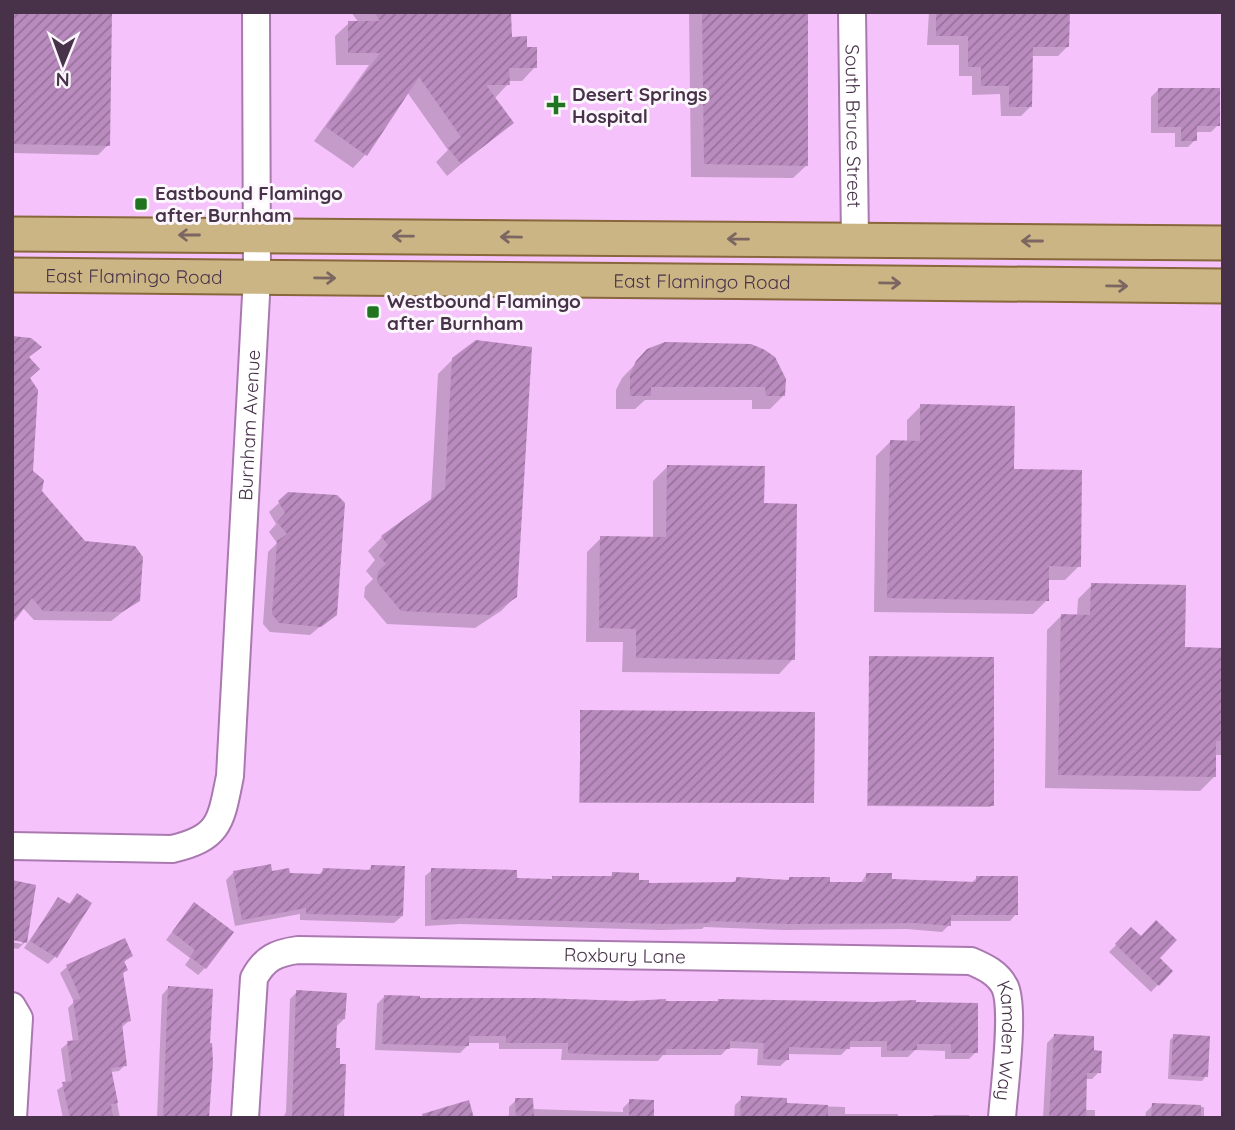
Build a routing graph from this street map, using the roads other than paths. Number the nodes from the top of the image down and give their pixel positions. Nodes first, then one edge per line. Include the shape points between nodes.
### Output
1 (256, 12) edge
2 (852, 12) edge
3 (12, 234) edge
4 (257, 235) junction
5 (855, 240) junction
6 (942, 241) junction
7 (1223, 243) edge
8 (12, 275) edge
9 (257, 277) junction
10 (745, 282) junction
11 (821, 282) junction
12 (1223, 286) edge
13 (12, 846) edge
14 (990, 969) joint
15 (12, 1006) edge
16 (13, 1118) edge
17 (245, 1118) edge
18 (1002, 1118) edge

1 - 4 street, Burnham Avenue
2 - 5 street, South Bruce Street
4 -> 3 main road
5 -> 4 main road
4 - 9 street, Burnham Avenue
5 - 6 main road
5 - 10 main road via 823,260 765,260
7 -> 6 main road
6 - 11 main road via 920,261 872,260
8 - 9 main road, East Flamingo Road
9 -> 10 main road, East Flamingo Road
9 - 13 street, Burnham Avenue via 230,776 222,815 209,834 194,844 172,849
10 - 11 main road, East Flamingo Road
11 -> 12 main road, East Flamingo Road
14 - 17 street, Roxbury Lane via 971,961 277,953 262,964 254,978
14 - 18 street, Kamden Way via 1004,985 1009,1004
15 - 16 street via 19,1018

